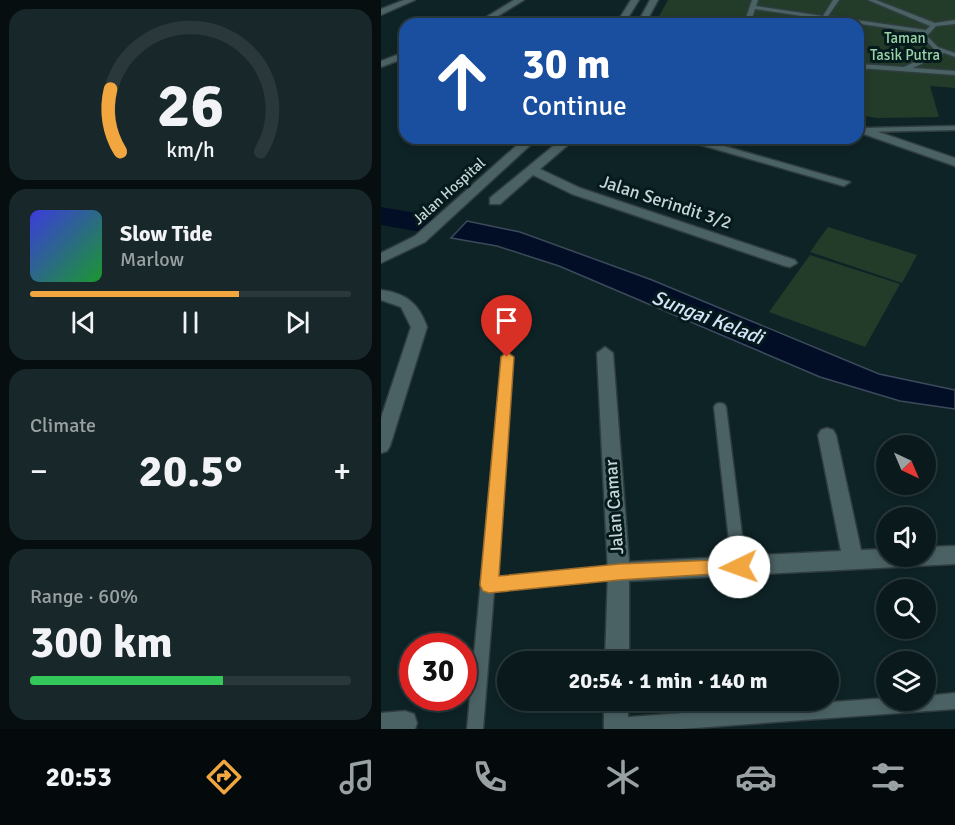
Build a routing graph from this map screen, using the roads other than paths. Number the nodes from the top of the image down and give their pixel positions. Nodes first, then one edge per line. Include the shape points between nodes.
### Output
1 (411, 0) edge
2 (520, 0) edge
3 (635, 0) edge
4 (654, 0) edge
5 (755, 0) edge
6 (836, 0) edge
7 (871, 0) edge
8 (752, 8) junction
9 (381, 12) edge
10 (490, 18) edge
11 (624, 18) edge
12 (644, 18) edge
13 (749, 18) edge
14 (824, 18) joint
15 (955, 22) edge
16 (864, 24) edge
17 (934, 26) junction
18 (925, 32) junction
19 (943, 51) junction
20 (955, 55) edge
21 (399, 57) edge
22 (381, 64) edge
23 (864, 67) edge
24 (905, 70) junction
25 (955, 73) edge
26 (955, 128) edge
27 (864, 129) edge
28 (864, 130) edge
29 (525, 144) edge
30 (563, 144) edge
31 (705, 144) edge
32 (955, 162) edge
33 (532, 170) junction
34 (844, 182) dead end
35 (495, 201) dead end
36 (381, 259) edge
37 (790, 263) dead end
38 (381, 295) edge
39 (605, 353) dead end
40 (507, 357) dead end
41 (720, 407) dead end
42 (827, 435) dead end
43 (381, 446) edge
44 (955, 555) edge
45 (853, 561) junction
46 (739, 567) junction
47 (619, 572) junction
48 (489, 585) junction
49 (617, 651) edge
50 (955, 701) edge
51 (616, 711) edge
52 (405, 723) dead end
53 (381, 725) edge
54 (616, 727) edge
55 (475, 729) edge

1 - 9 street
2 - 10 street
3 - 11 street
4 - 12 street
5 - 8 lane
6 - 14 lane
7 - 17 lane
8 - 13 lane
8 - 14 lane
15 - 17 lane
16 - 18 lane
17 - 18 lane
18 - 19 lane via 927,42
19 - 20 lane
19 - 24 lane
21 - 22 street
23 - 24 lane
24 - 25 lane
26 - 27 lane
28 - 32 street
29 - 36 street, Jalan Hospital via 420,240
30 - 33 street
31 - 34 street
33 - 35 street
33 - 37 street, Jalan Serindit 3/2 via 576,191
38 - 43 street via 407,303 415,312 419,327
39 - 47 street, Jalan Camar
40 - 48 lane
41 - 46 lane
42 - 45 street
44 - 45 street
45 - 46 street
46 - 47 street
47 - 48 lane
47 - 49 street, Jalan Camar
48 - 55 lane
50 - 54 lane
51 - 54 street
52 - 53 street

